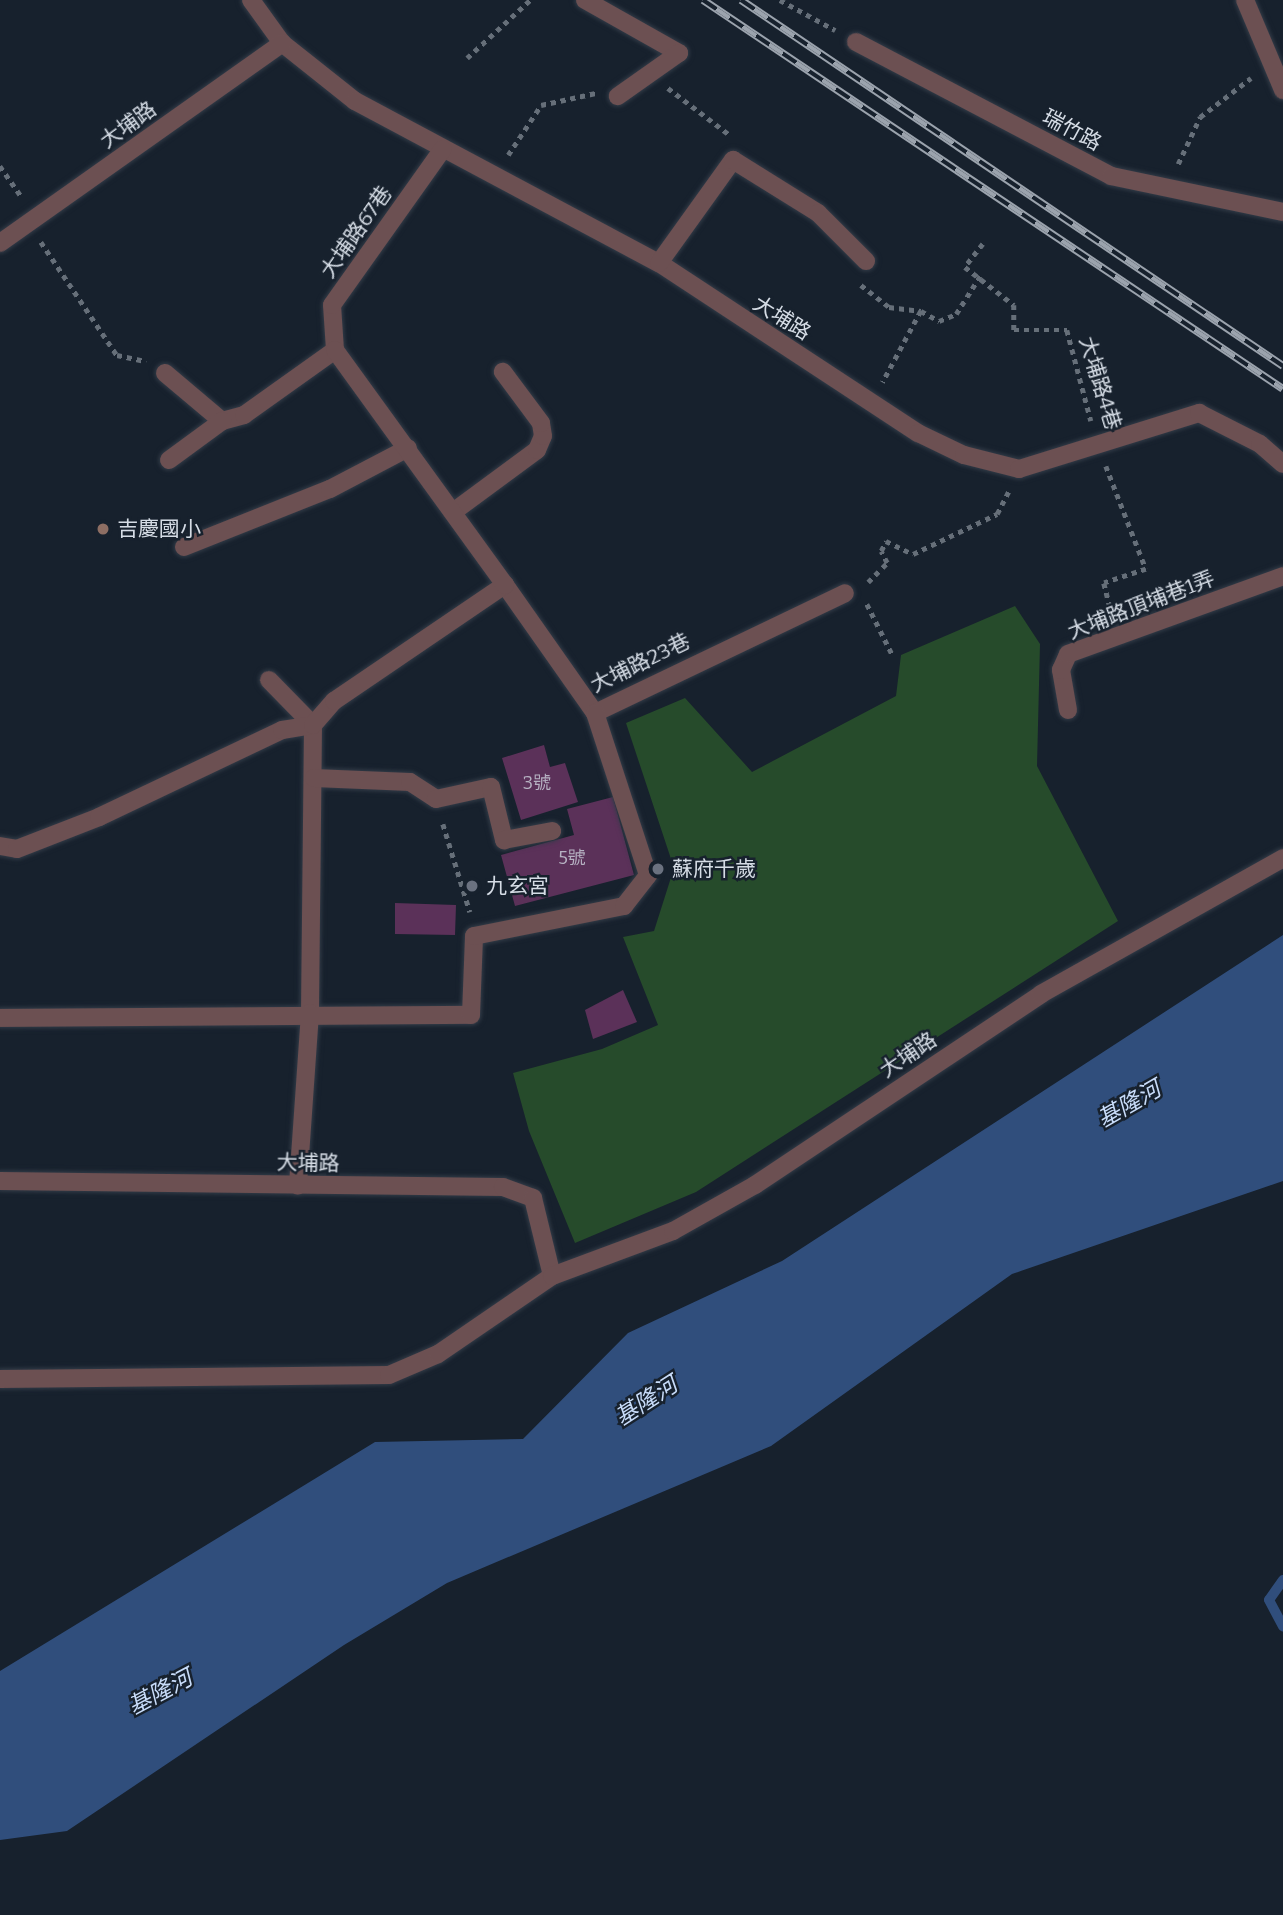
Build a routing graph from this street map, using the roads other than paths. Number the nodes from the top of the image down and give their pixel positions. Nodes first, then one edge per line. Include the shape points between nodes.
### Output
1 (251, 0) edge
2 (584, 0) edge
3 (1245, 0) edge
4 (856, 41) road end
5 (282, 43) junction
6 (1283, 90) edge
7 (618, 96) road end
8 (443, 149) junction
9 (1283, 212) edge
10 (0, 243) edge
11 (866, 261) road end
12 (659, 263) junction
13 (335, 350) junction
14 (503, 372) dead end
15 (165, 373) road end
16 (222, 421) junction
17 (408, 448) junction
18 (169, 460) dead end
19 (1283, 464) edge
20 (453, 512) junction
21 (184, 547) dead end
22 (1283, 576) edge
23 (505, 586) junction
24 (845, 593) dead end
25 (269, 680) dead end
26 (1068, 710) dead end
27 (595, 713) junction
28 (313, 725) junction
29 (314, 778) junction
30 (552, 831) dead end
31 (0, 846) edge
32 (1283, 858) edge
33 (310, 1013) junction
34 (0, 1018) edge
35 (0, 1181) edge
36 (298, 1186) junction
37 (552, 1276) junction
38 (0, 1379) edge

1 - 5 street, 大埔路
2 - 7 street via 680,53
3 - 6 street via 1270,70
4 - 9 street, 瑞竹路 via 1111,176
5 - 8 street, 大埔路 via 355,101
5 - 10 street, 大埔路
8 - 12 street, 大埔路
8 - 13 street, 大埔路67巷 via 332,305
11 - 12 street via 818,213 733,160
12 - 19 street, 大埔路 via 870,401 964,455 1019,469 1101,448 1199,413 1260,444
13 - 16 street via 244,415
13 - 17 street, 大埔路23巷
14 - 20 street via 541,423 537,450
15 - 16 street
16 - 18 street
17 - 20 street, 大埔路23巷
17 - 21 street via 330,489
20 - 23 street, 大埔路23巷
22 - 26 street, 大埔路頂埔巷1弄 via 1068,654 1061,670
23 - 27 street, 大埔路23巷
23 - 28 street via 334,701
24 - 27 street, 大埔路23巷
25 - 28 street
27 - 33 street via 648,875 624,906 474,936 471,1015
28 - 29 street
28 - 31 street via 282,730 87,822 17,849
29 - 30 street via 411,782 436,799 491,787 504,840
29 - 33 street
32 - 37 street, 大埔路 via 1041,994 755,1185 673,1231
33 - 34 street
33 - 36 street
35 - 36 street, 大埔路
36 - 37 street, 大埔路 via 503,1187 533,1198
37 - 38 street, 大埔路 via 438,1354 389,1376

